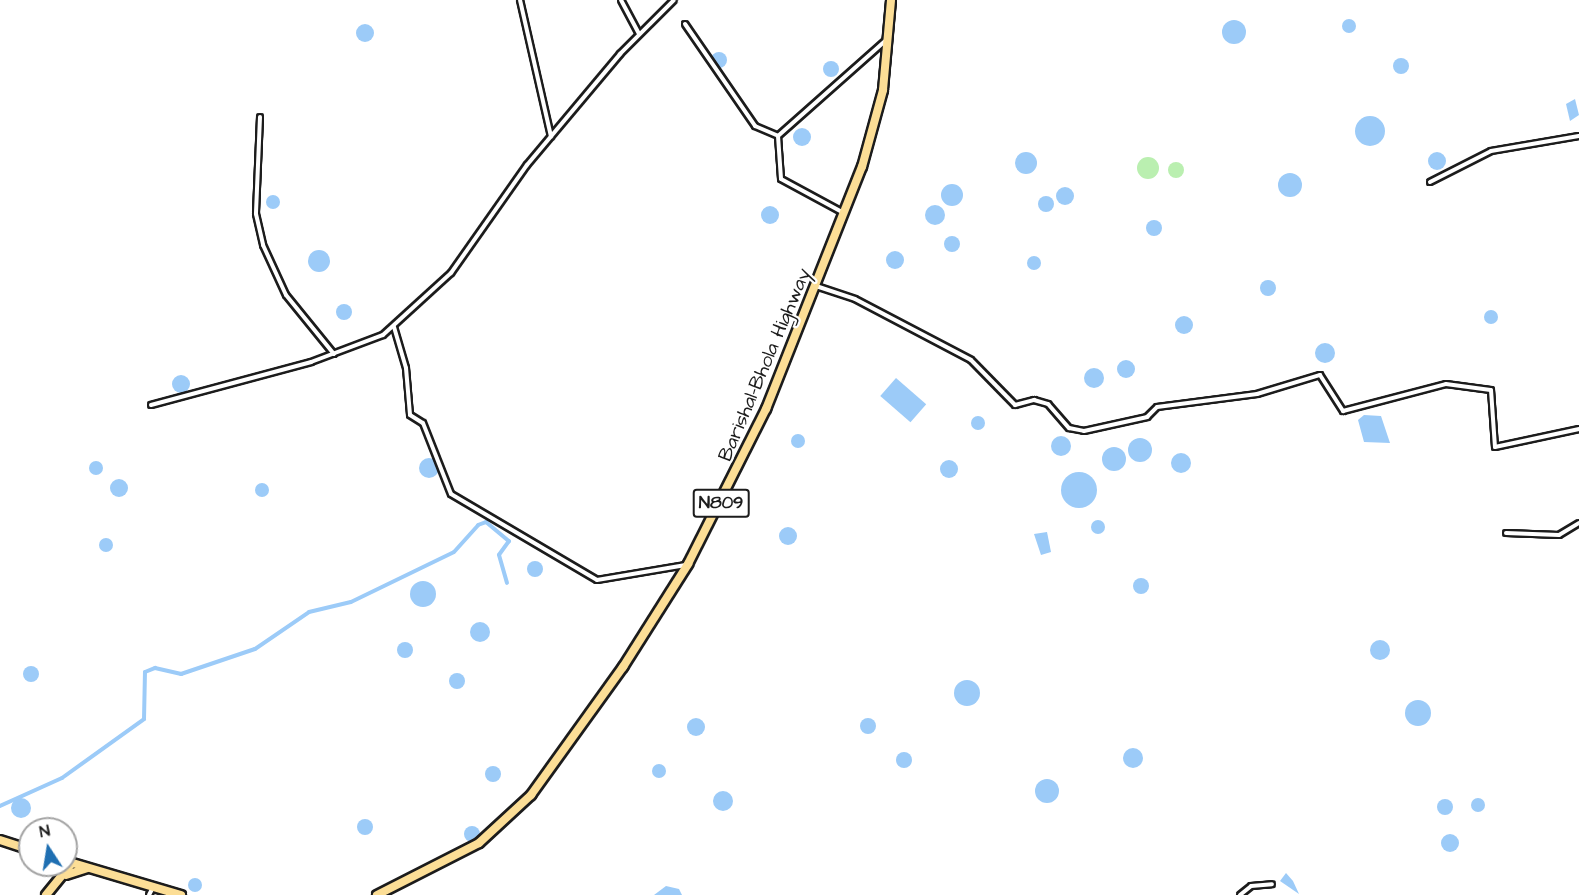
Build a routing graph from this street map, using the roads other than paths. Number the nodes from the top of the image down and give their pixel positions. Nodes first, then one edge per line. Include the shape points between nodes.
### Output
1 (520, 0) edge
2 (621, 0) edge
3 (674, 0) edge
4 (891, 0) edge
5 (686, 24) dead end
6 (639, 34) junction
7 (887, 39) junction
8 (260, 117) dead end
9 (778, 136) junction
10 (1579, 136) edge
11 (551, 138) junction
12 (1430, 182) dead end
13 (845, 214) junction
14 (816, 286) junction
15 (394, 327) junction
16 (334, 354) junction
17 (151, 405) dead end
18 (1579, 429) edge
19 (1579, 523) edge
20 (1506, 533) dead end
21 (688, 564) junction
22 (0, 840) edge
23 (18, 846) edge
24 (78, 865) edge
25 (89, 868) junction
26 (78, 872) edge
27 (62, 877) edge
28 (1272, 884) dead end
29 (153, 886) junction
30 (46, 895) edge
31 (149, 895) edge
32 (181, 895) edge
33 (377, 895) edge
34 (1240, 895) edge

1 - 11 street
2 - 6 street
3 - 6 street
4 - 7 highway, Barishal-Bhola Highway / N809
5 - 9 street via 755,126
6 - 11 street
7 - 9 street
7 - 13 highway, Barishal-Bhola Highway / N809 via 883,90
8 - 16 street via 256,214 262,245 286,295
9 - 13 street via 781,179
10 - 12 street via 1491,151
11 - 15 street via 451,273
13 - 14 highway, Barishal-Bhola Highway / N809
14 - 18 street via 855,299 971,360 1015,405 1034,400 1048,404 1069,428 1084,431 1147,417 1157,407 1257,394 1320,375 1343,411 1446,384 1491,390 1495,447
14 - 21 highway, Barishal-Bhola Highway / N809 via 766,409
15 - 16 street
15 - 21 street via 406,368 410,415 423,423 451,494 597,580
16 - 17 street
19 - 20 street via 1559,535
21 - 33 highway, Barishal-Bhola Highway / N809 via 623,667 531,795 479,843
22 - 23 highway
24 - 25 highway
25 - 26 highway
25 - 29 highway
27 - 30 highway
28 - 34 street via 1251,886
29 - 31 street
29 - 32 highway

